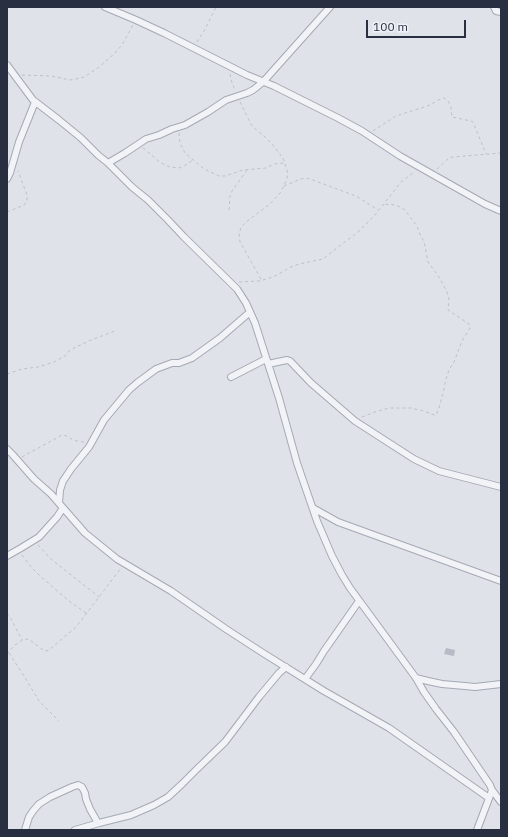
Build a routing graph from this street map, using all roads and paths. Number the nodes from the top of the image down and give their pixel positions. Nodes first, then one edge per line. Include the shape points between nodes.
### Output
1 (216, 7) edge
2 (330, 7) edge
3 (494, 7) edge
4 (109, 8) edge
5 (501, 12) edge
6 (136, 20) junction
7 (192, 46) junction
8 (7, 65) edge
9 (229, 66) junction
10 (15, 75) junction
11 (263, 82) junction
12 (238, 96) junction
13 (35, 102) junction
14 (179, 128) junction
15 (367, 135) junction
16 (138, 144) junction
17 (501, 153) edge
18 (486, 154) junction
19 (14, 160) junction
20 (193, 160) junction
21 (108, 163) junction
22 (285, 163) junction
23 (420, 167) junction
24 (247, 170) junction
25 (433, 175) junction
26 (7, 180) edge
27 (284, 186) junction
28 (383, 205) junction
29 (229, 210) dead end
30 (378, 210) junction
31 (501, 211) edge
32 (7, 212) edge
33 (262, 280) junction
34 (230, 282) junction
35 (250, 312) junction
36 (115, 331) dead end
37 (267, 361) junction
38 (7, 374) edge
39 (231, 377) dead end
40 (355, 421) junction
41 (93, 442) junction
42 (7, 449) edge
43 (18, 460) junction
44 (501, 487) edge
45 (61, 505) junction
46 (313, 508) junction
47 (33, 540) junction
48 (18, 550) junction
49 (7, 556) edge
50 (124, 564) junction
51 (501, 581) edge
52 (98, 597) junction
53 (359, 601) junction
54 (7, 613) edge
55 (86, 614) junction
56 (8, 616) edge
57 (22, 640) junction
58 (9, 653) junction
59 (7, 654) edge
60 (286, 667) junction
61 (305, 678) junction
62 (416, 678) junction
63 (501, 684) edge
64 (58, 721) dead end
65 (492, 790) junction
66 (489, 798) junction
67 (501, 802) edge
68 (98, 823) junction
69 (25, 830) edge
70 (75, 830) edge
71 (477, 830) edge

1 - 7 path via 200,38
2 - 11 street
3 - 5 street via 496,11
4 - 6 street
6 - 7 street
6 - 10 path via 115,53 84,77 70,80 51,76
7 - 9 street
8 - 10 street
9 - 11 street
9 - 12 path via 232,83
10 - 13 street
11 - 12 street via 250,92
11 - 15 street
12 - 14 street via 226,100
12 - 22 path via 250,122 272,144
13 - 19 street
13 - 21 street via 72,130
14 - 16 street
14 - 20 path via 180,143 185,153
15 - 18 path via 396,116 444,98 448,101 452,118 473,122
15 - 23 street
16 - 20 path via 161,163 170,167 179,168
16 - 21 street
17 - 18 path
18 - 25 path via 453,157
19 - 26 street
19 - 32 path via 27,201 24,205
20 - 24 path via 219,176
21 - 34 street
22 - 24 path
22 - 27 path via 288,174
23 - 25 street
23 - 28 path via 401,182
24 - 29 path via 232,191
25 - 31 street
27 - 30 path via 310,178 356,196
27 - 33 path via 270,204 241,227 239,235 240,242
28 - 30 path
28 - 40 path via 390,204 404,209 417,226 424,242 428,262 449,296 448,310 470,328 449,370 436,415 411,408 389,408
30 - 33 path via 353,236 324,259 299,264
33 - 34 path
34 - 35 street
35 - 37 street
35 - 41 street via 192,358 156,369 137,382 100,425
36 - 38 path via 70,350 54,362
37 - 39 street
37 - 40 street via 290,361
37 - 46 street
40 - 44 street via 414,459 439,471
41 - 43 path via 77,441 62,435
41 - 45 street via 63,481 60,490
42 - 43 street
43 - 45 street
45 - 47 street via 57,517
45 - 50 street via 85,533
46 - 51 street via 338,522
46 - 53 street via 332,556
47 - 48 street
47 - 52 path via 51,559
48 - 49 street
48 - 55 path via 40,576
50 - 52 path
50 - 60 street via 171,591
52 - 55 path
53 - 61 street
53 - 62 street
54 - 56 path
55 - 57 path via 76,627 49,650 43,650 30,640
56 - 57 path
57 - 58 path
58 - 59 path
58 - 64 path via 39,701
60 - 61 street
60 - 68 street via 259,697 225,742 168,797 131,816
61 - 66 street via 389,728
62 - 63 street via 442,684 475,687
62 - 65 street
65 - 66 street
65 - 67 street
66 - 71 street
68 - 69 street via 82,787 78,785 50,796 39,804 29,817
68 - 70 street

